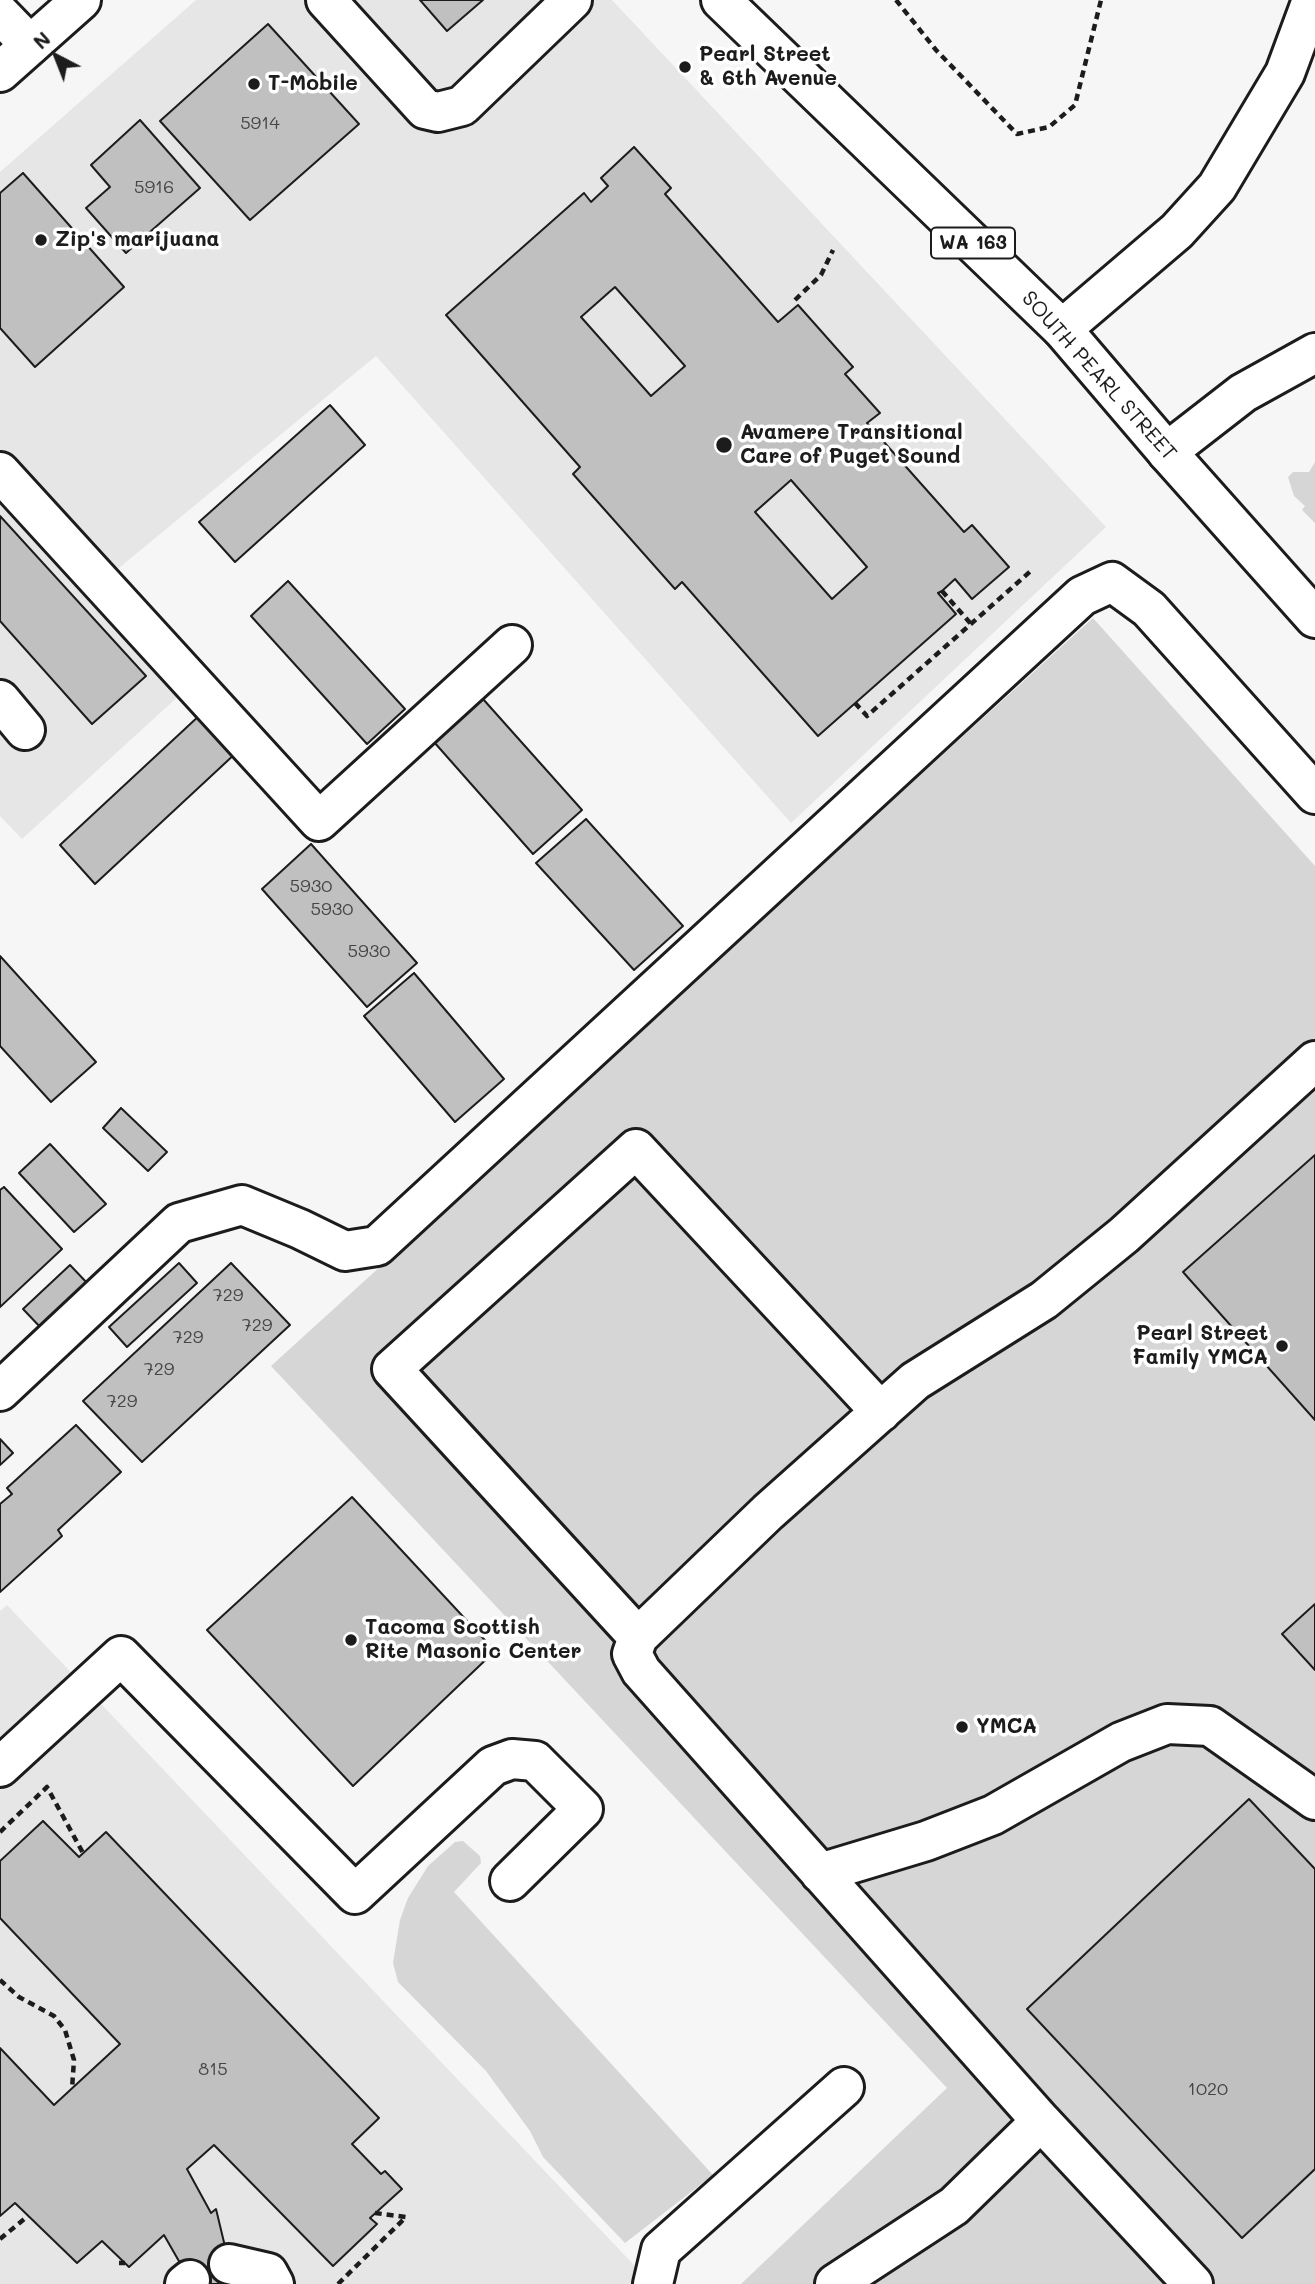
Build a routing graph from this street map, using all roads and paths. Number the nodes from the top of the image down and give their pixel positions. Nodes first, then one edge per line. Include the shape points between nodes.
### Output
1 (81, 0) edge
2 (326, 0) edge
3 (572, 0) edge
4 (720, 0) edge
5 (897, 0) edge
6 (1101, 0) edge
7 (1312, 0) edge
8 (0, 14) edge
9 (30, 45) junction
10 (0, 72) edge
11 (833, 250) dead end
12 (795, 300) dead end
13 (1062, 329) junction
14 (1315, 353) edge
15 (1167, 452) junction
16 (0, 472) edge
17 (1033, 569) dead end
18 (942, 591) dead end
19 (1315, 618) edge
20 (971, 624) junction
21 (512, 645) dead end
22 (0, 700) edge
23 (855, 703) dead end
24 (25, 730) dead end
25 (1315, 794) edge
26 (1315, 1061) edge
27 (0, 1391) edge
28 (881, 1412) junction
29 (638, 1637) junction
30 (0, 1767) edge
31 (1315, 1800) edge
32 (0, 1832) edge
33 (83, 1853) dead end
34 (820, 1873) junction
35 (510, 1881) dead end
36 (0, 1980) edge
37 (844, 2087) dead end
38 (72, 2089) dead end
39 (1041, 2121) junction
40 (375, 2213) dead end
41 (28, 2216) dead end
42 (0, 2239) edge
43 (229, 2264) dead end
44 (274, 2284) edge
45 (338, 2284) edge
46 (653, 2284) edge
47 (835, 2284) edge
48 (1193, 2284) edge

1 - 9 main road
2 - 3 main road via 425,109 438,113 462,106
4 - 13 main road, SOUTH PEARL STREET / WA 163
5 - 6 path via 936,50 1017,134 1049,127 1074,105
7 - 13 main road via 1285,73 1217,187 1177,231
8 - 9 main road
9 - 10 main road
11 - 12 path via 821,275
13 - 15 main road, SOUTH PEARL STREET / WA 163
14 - 15 main road via 1243,393
15 - 19 main road, SOUTH PEARL STREET
16 - 21 main road via 319,821
17 - 20 path
18 - 20 path
20 - 23 path via 867,716
22 - 24 main road
25 - 27 main road via 1149,609 1112,582 1082,596 377,1246 345,1251 242,1206 179,1223
26 - 28 main road via 1044,1300 915,1381
28 - 29 main road
28 - 29 main road via 636,1149 392,1369
29 - 34 main road via 632,1654 640,1671
30 - 35 main road via 121,1656 355,1894 494,1766 512,1759 535,1761 583,1809
31 - 34 main road via 1210,1726 1167,1724 1121,1742 993,1815
32 - 33 path via 47,1787
34 - 39 main road
36 - 38 path via 19,1997 54,2016 65,2030 75,2060
37 - 46 main road via 661,2249
39 - 47 main road via 954,2206
39 - 48 main road
40 - 45 path via 406,2217
41 - 42 path
43 - 44 main road via 268,2273

